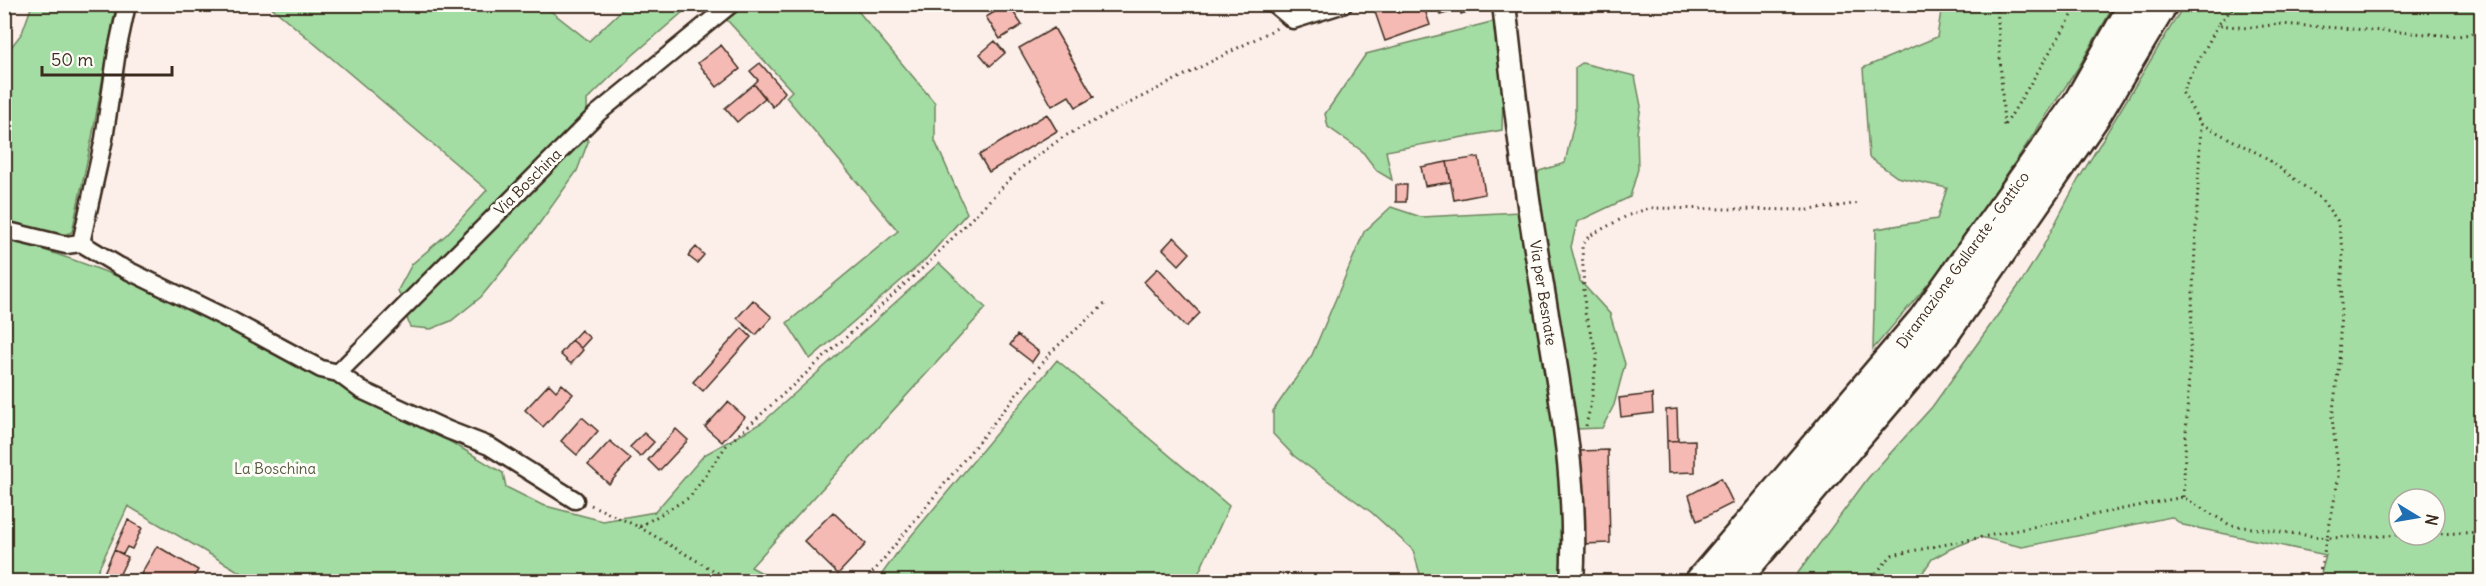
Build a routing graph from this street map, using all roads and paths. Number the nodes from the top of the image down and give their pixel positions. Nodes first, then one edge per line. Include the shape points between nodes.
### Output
1 (127, 4) edge
2 (731, 4) edge
3 (1274, 4) edge
4 (1344, 4) edge
5 (1504, 4) edge
6 (1996, 4) edge
7 (2079, 4) edge
8 (2134, 4) edge
9 (2163, 4) edge
10 (2236, 4) edge
11 (1293, 20) junction
12 (2218, 25) junction
13 (2481, 32) edge
14 (2201, 124) junction
15 (1861, 203) dead end
16 (4, 230) edge
17 (81, 243) junction
18 (1106, 303) dead end
19 (338, 373) junction
20 (1568, 446) junction
21 (2182, 497) junction
22 (575, 500) joint
23 (639, 527) junction
24 (2481, 532) edge
25 (2447, 533) edge
26 (2387, 536) edge
27 (2327, 538) junction
28 (740, 582) edge
29 (865, 582) edge
30 (1572, 582) edge
31 (1699, 582) edge
32 (1734, 582) edge
33 (1868, 582) edge
34 (2318, 582) edge

1 - 17 street via 104,140
2 - 19 street, Via Boschina via 598,113
3 - 11 street
4 - 11 street
5 - 20 street, Via per Besnate via 1522,166
6 - 7 path via 2004,127
8 - 31 highway, Diramazione Gallarate - Gattico via 2078,102 1923,319
9 - 32 highway, Diramazione Gallarate - Gattico via 2095,117 1944,335
10 - 12 path
11 - 23 path via 1063,137 1021,168 927,264 726,447 690,497
12 - 13 path via 2279,24 2458,36
12 - 14 path via 2182,92
14 - 21 path
14 - 27 path via 2265,157 2321,199 2337,220 2343,258 2339,364 2332,418 2339,476
15 - 20 path via 1809,210 1649,208 1589,236 1582,246 1582,262 1585,313 1597,354 1596,368 1581,440
16 - 17 street via 66,245
17 - 19 street via 321,369
18 - 29 path via 1052,351
19 - 22 street via 361,390 489,446
20 - 30 street, Via per Besnate via 1575,536
21 - 27 path via 2230,525
21 - 33 path via 1892,555
22 - 23 path
23 - 28 path via 725,578
24 - 25 path
26 - 27 path
27 - 34 path

